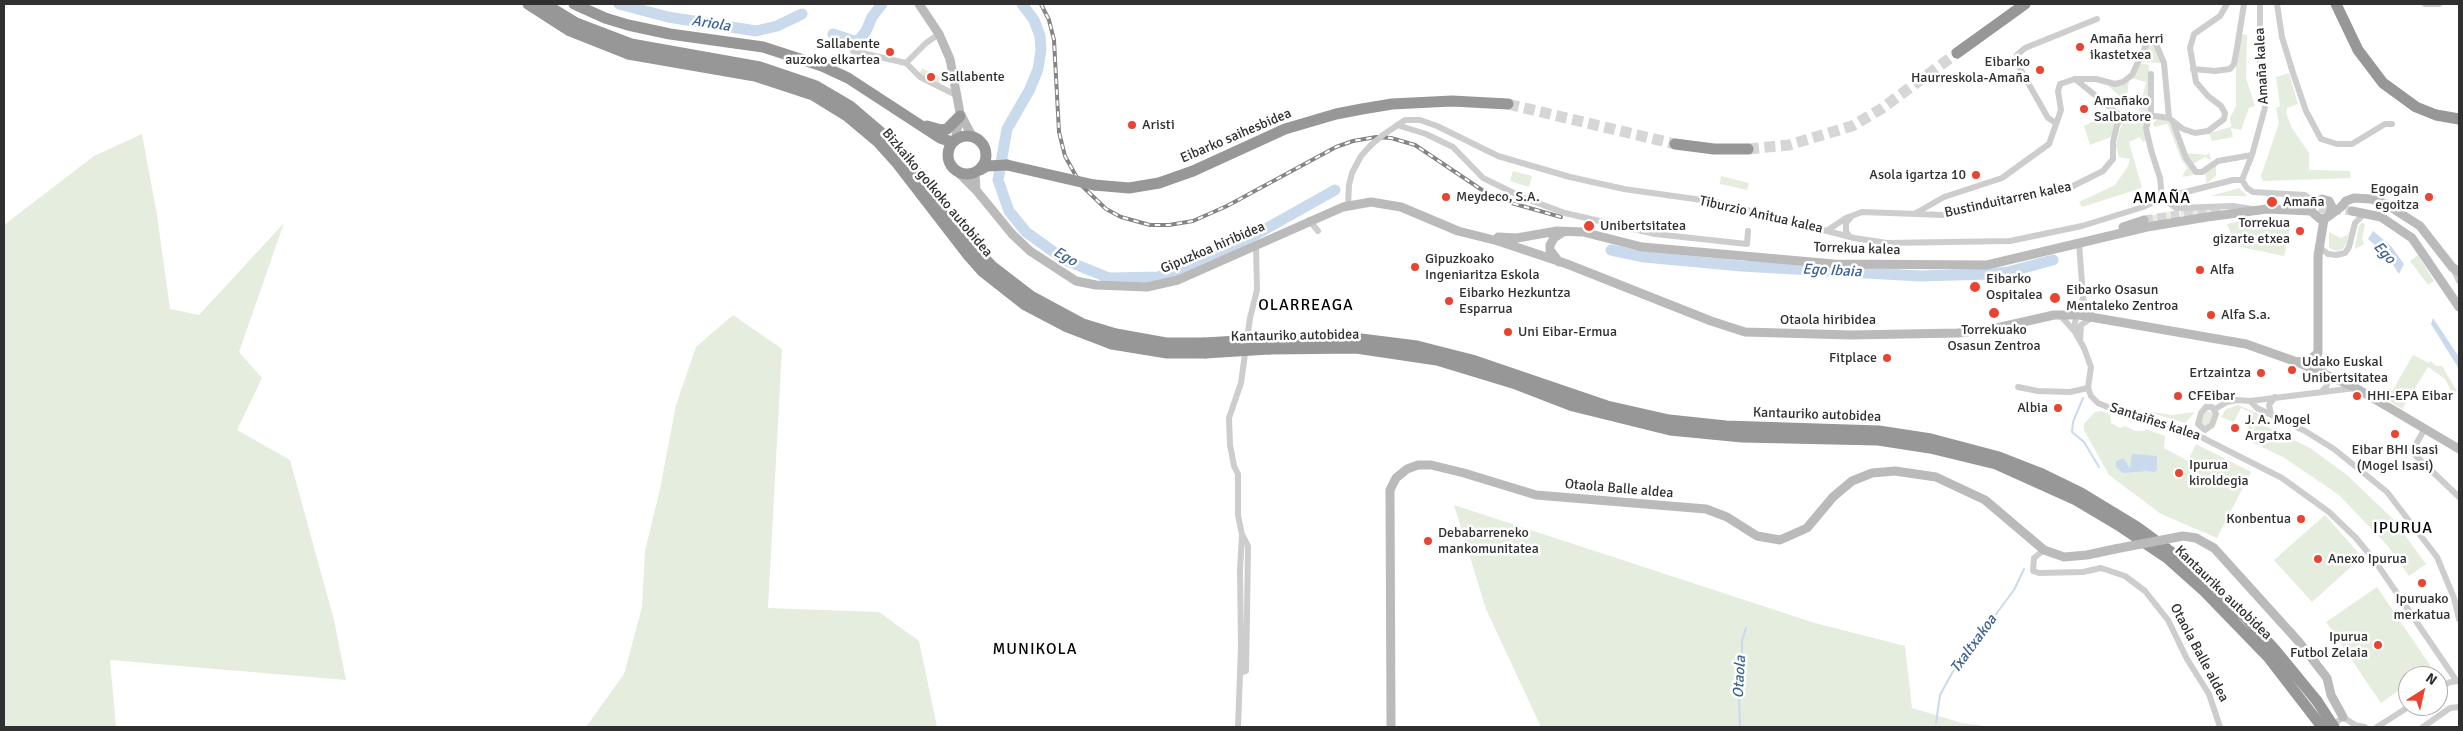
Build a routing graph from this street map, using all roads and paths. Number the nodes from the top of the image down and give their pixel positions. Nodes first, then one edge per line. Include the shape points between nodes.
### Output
1 (528, 4) edge
2 (545, 4) edge
3 (574, 4) edge
4 (919, 4) edge
5 (2025, 4) edge
6 (2228, 4) edge
7 (2244, 4) edge
8 (2260, 4) edge
9 (2277, 4) edge
10 (2336, 4) edge
11 (2424, 4) edge
12 (2439, 4) edge
13 (2097, 19) dead end
14 (939, 34) junction
15 (853, 51) dead end
16 (1957, 53) tunnel mouth
17 (906, 63) junction
18 (2194, 69) junction
19 (757, 71) junction
20 (2151, 74) dead end
21 (2075, 78) junction
22 (958, 96) junction
23 (1508, 104) tunnel mouth
24 (960, 115) junction
25 (2122, 118) junction
26 (2148, 118) junction
27 (912, 119) junction
28 (1414, 119) junction
29 (2459, 119) edge
30 (2171, 120) junction
31 (2056, 123) junction
32 (2392, 124) dead end
33 (1397, 125) junction
34 (1410, 128) junction
35 (927, 130) junction
36 (972, 136) junction
37 (954, 141) junction
38 (1675, 144) tunnel mouth
39 (985, 148) junction
40 (1748, 149) tunnel mouth
41 (2252, 155) junction
42 (948, 159) junction
43 (1000, 163) junction
44 (958, 172) junction
45 (977, 172) junction
46 (2242, 180) junction
47 (976, 190) junction
48 (2162, 198) junction
49 (2327, 200) junction
50 (2346, 201) junction
51 (1934, 203) junction
52 (1346, 206) junction
53 (2312, 207) junction
54 (2260, 210) junction
55 (2352, 210) tunnel mouth
56 (1916, 213) junction
57 (1944, 215) junction
58 (1852, 216) junction
59 (2362, 216) junction
60 (2326, 218) junction
61 (1309, 220) junction
62 (2144, 220) tunnel mouth
63 (1451, 227) junction
64 (1828, 230) junction
65 (1318, 231) dead end
66 (1748, 231) dead end
67 (1564, 232) junction
68 (1849, 236) junction
69 (2079, 244) junction
70 (1256, 246) junction
71 (2318, 246) junction
72 (2038, 251) junction
73 (1560, 262) junction
74 (2456, 270) edge
75 (2459, 281) edge
76 (2083, 297) junction
77 (2459, 307) edge
78 (2077, 314) junction
79 (2060, 315) junction
80 (2094, 317) junction
81 (2075, 332) junction
82 (2080, 341) junction
83 (1205, 348) joint
84 (2318, 353) junction
85 (2296, 362) junction
86 (2327, 374) junction
87 (2018, 387) dead end
88 (2088, 388) junction
89 (2356, 388) junction
90 (2321, 392) junction
91 (2275, 397) junction
92 (2250, 400) junction
93 (2215, 409) junction
94 (2271, 414) junction
95 (2200, 428) junction
96 (2425, 428) junction
97 (2208, 430) junction
98 (2191, 433) junction
99 (2219, 446) junction
100 (2459, 449) edge
101 (2459, 497) edge
102 (2044, 550) junction
103 (2457, 598) edge
104 (2459, 619) edge
105 (2458, 681) edge
106 (2313, 705) junction
107 (2459, 707) edge
108 (2398, 714) edge
109 (2344, 717) junction
110 (1239, 726) edge
111 (1391, 727) edge
112 (2220, 727) edge
113 (2322, 727) edge
114 (2333, 727) edge
115 (2358, 727) edge
116 (2365, 727) edge
117 (2379, 727) edge
118 (2423, 727) edge

1 - 19 highway via 570,31 628,54
2 - 19 highway via 576,23 631,44
3 - 27 highway via 628,25 793,55 848,78
4 - 14 street
5 - 16 highway
6 - 18 street via 2220,16 2194,34 2190,48
7 - 18 street via 2234,64 2230,69 2215,71
8 - 41 street, Amaña kalea via 2260,62 2266,104
9 - 32 street via 2282,37 2297,87 2321,139 2352,144 2385,124
10 - 29 highway via 2358,50 2382,83 2416,106 2436,115
11 - 12 street
13 - 31 street via 2024,48 2017,55 2018,65 2048,118
14 - 17 street
14 - 22 street via 950,59
15 - 17 street
17 - 22 street via 920,77
18 - 30 street via 2200,88 2220,106 2225,113 2224,118 2214,128 2202,133 2184,129
19 - 83 highway, Bizkaiko golkoko autobidea via 837,96 868,119 904,155 974,247 992,266 1031,296 1083,324 1116,334
20 - 26 street via 2151,112
21 - 25 street
21 - 30 street via 2115,84 2123,82 2132,75 2148,39 2156,44 2164,63
21 - 31 street via 2060,84 2061,110
22 - 24 street
23 - 43 highway, Eibarko saihesbidea, bridge via 1452,101 1362,109 1285,130 1159,183 1129,188 1094,185
24 - 27 highway via 952,126 941,130
24 - 36 street
24 - 37 street
25 - 26 street
25 - 57 street, Bustinduitarren kalea via 2113,142 2113,159 2090,179 2069,188
26 - 30 street via 2155,116
26 - 48 street via 2146,128 2160,178
27 - 35 highway
28 - 33 street
28 - 34 street
28 - 64 street, Tiburzio Anitua kalea via 1437,126 1498,156 1570,177 1624,189 1716,202
30 - 41 street via 2186,158 2196,172 2202,172 2218,161
31 - 51 street via 2049,144 2002,178 1944,196
33 - 34 street, Tiburzio Anitua kalea
33 - 52 street, bridge via 1361,156 1352,173
34 - 66 street, Tiburzio Anitua kalea via 1453,147 1484,178 1565,213 1655,234 1748,244
35 - 37 highway
35 - 42 highway
36 - 37 highway
36 - 39 highway
37 - 42 highway
38 - 40 highway
39 - 43 highway, Eibarko saihesbidea
39 - 45 highway via 986,160
41 - 46 street, Amaña kalea
42 - 44 highway
43 - 45 highway, Eibarko saihesbidea
44 - 45 highway
44 - 47 street, Gipuzkoa hiribidea
45 - 47 street
46 - 48 street, Tiburzio Anitua kalea
46 - 53 street via 2247,188 2259,194 2305,195
47 - 70 street, Gipuzkoa hiribidea via 1030,251 1076,281 1126,288 1163,285
48 - 54 street via 2176,208 2233,206
48 - 68 street, Tiburzio Anitua kalea via 2082,226 2010,241 1887,243
49 - 50 street
49 - 53 street via 2318,199
49 - 60 street via 2332,208
50 - 60 street
50 - 74 street via 2361,197 2397,210 2420,226
51 - 56 street
51 - 57 street
52 - 61 street, Gipuzkoa hiribidea
52 - 63 street, Otaola hiribidea via 1371,202 1388,205
53 - 54 street, Torrekua kalea
53 - 60 street via 2317,218
54 - 69 street, Torrekua kalea via 2147,227
55 - 59 street
56 - 57 street, Bustinduitarren kalea
56 - 58 street, Bustinduitarren kalea via 1862,212
58 - 64 street, Bustinduitarren kalea
58 - 68 street via 1846,223
59 - 71 street via 2352,228 2345,252 2328,254
59 - 77 street via 2388,221 2412,238
60 - 71 street
61 - 65 street
61 - 70 street, Gipuzkoa hiribidea
62 - 72 street
63 - 67 street, Torrekua kalea via 1502,238
63 - 73 street, Otaola hiribidea
64 - 68 street, Tiburzio Anitua kalea
67 - 72 street, Torrekua kalea via 1583,232 1642,246 1834,264 1987,265
67 - 73 street via 1550,244 1550,250
69 - 72 street, Torrekua kalea
69 - 76 street
70 - 110 street via 1257,290 1241,382 1229,418 1230,445 1238,474 1238,515 1248,546 1246,671 1240,673
71 - 84 street
73 - 79 street, Otaola hiribidea via 1745,332 1851,335 1958,333
74 - 75 street
76 - 78 street
76 - 80 street
78 - 79 street, Otaola hiribidea
78 - 80 street, Otaola hiribidea
78 - 81 street
79 - 81 street
80 - 82 street via 2082,325
80 - 85 street, Otaola hiribidea via 2246,344
81 - 82 street
82 - 88 street via 2091,367
83 - 106 highway, Kantauriko autobidea, bridge via 1353,338 1416,346 1472,360 1607,406 1669,420 1726,426 1879,431 1931,439 1999,456 2081,493 2171,552 2209,583 2276,651
84 - 85 street via 2309,360
84 - 86 street
85 - 86 street, Otaola hiribidea
86 - 89 street, Otaola hiribidea
86 - 90 street via 2328,383
87 - 88 street via 2070,392
88 - 98 street, Santaiñes kalea via 2098,403
89 - 90 street
89 - 96 street, Otaola hiribidea
90 - 91 street
91 - 92 street
91 - 94 street via 2269,405
92 - 93 street via 2227,402
92 - 94 street via 2257,408
93 - 95 street via 2209,406 2204,410 2198,421
93 - 97 street via 2215,419
94 - 103 street via 2334,449 2387,492 2437,557
95 - 97 street
95 - 98 street
96 - 100 street, Otaola hiribidea
96 - 101 street via 2414,454
97 - 99 street
98 - 99 street, Santaiñes kalea
99 - 105 street, Santaiñes kalea via 2282,478 2334,516 2364,547
102 - 109 street, Otaola Balle aldea, bridge via 2064,557 2087,555 2183,536 2196,538 2214,548 2327,678 2331,695
102 - 111 street, Otaola Balle aldea via 1985,500 1936,477 1895,470 1872,473 1852,481 1833,497 1807,528 1780,540 1757,536 1727,517 1706,509 1536,495 1464,473 1418,465 1396,478 1390,490
102 - 112 street, Otaola Balle aldea via 2034,558 2033,570 2039,573 2101,568 2125,576 2146,591 2168,620 2209,694
103 - 104 street
106 - 113 highway, Kantauriko autobidea
106 - 114 highway, Kantauriko autobidea, bridge
107 - 118 street via 2450,708
108 - 117 street
109 - 114 street
109 - 115 street
115 - 116 street

